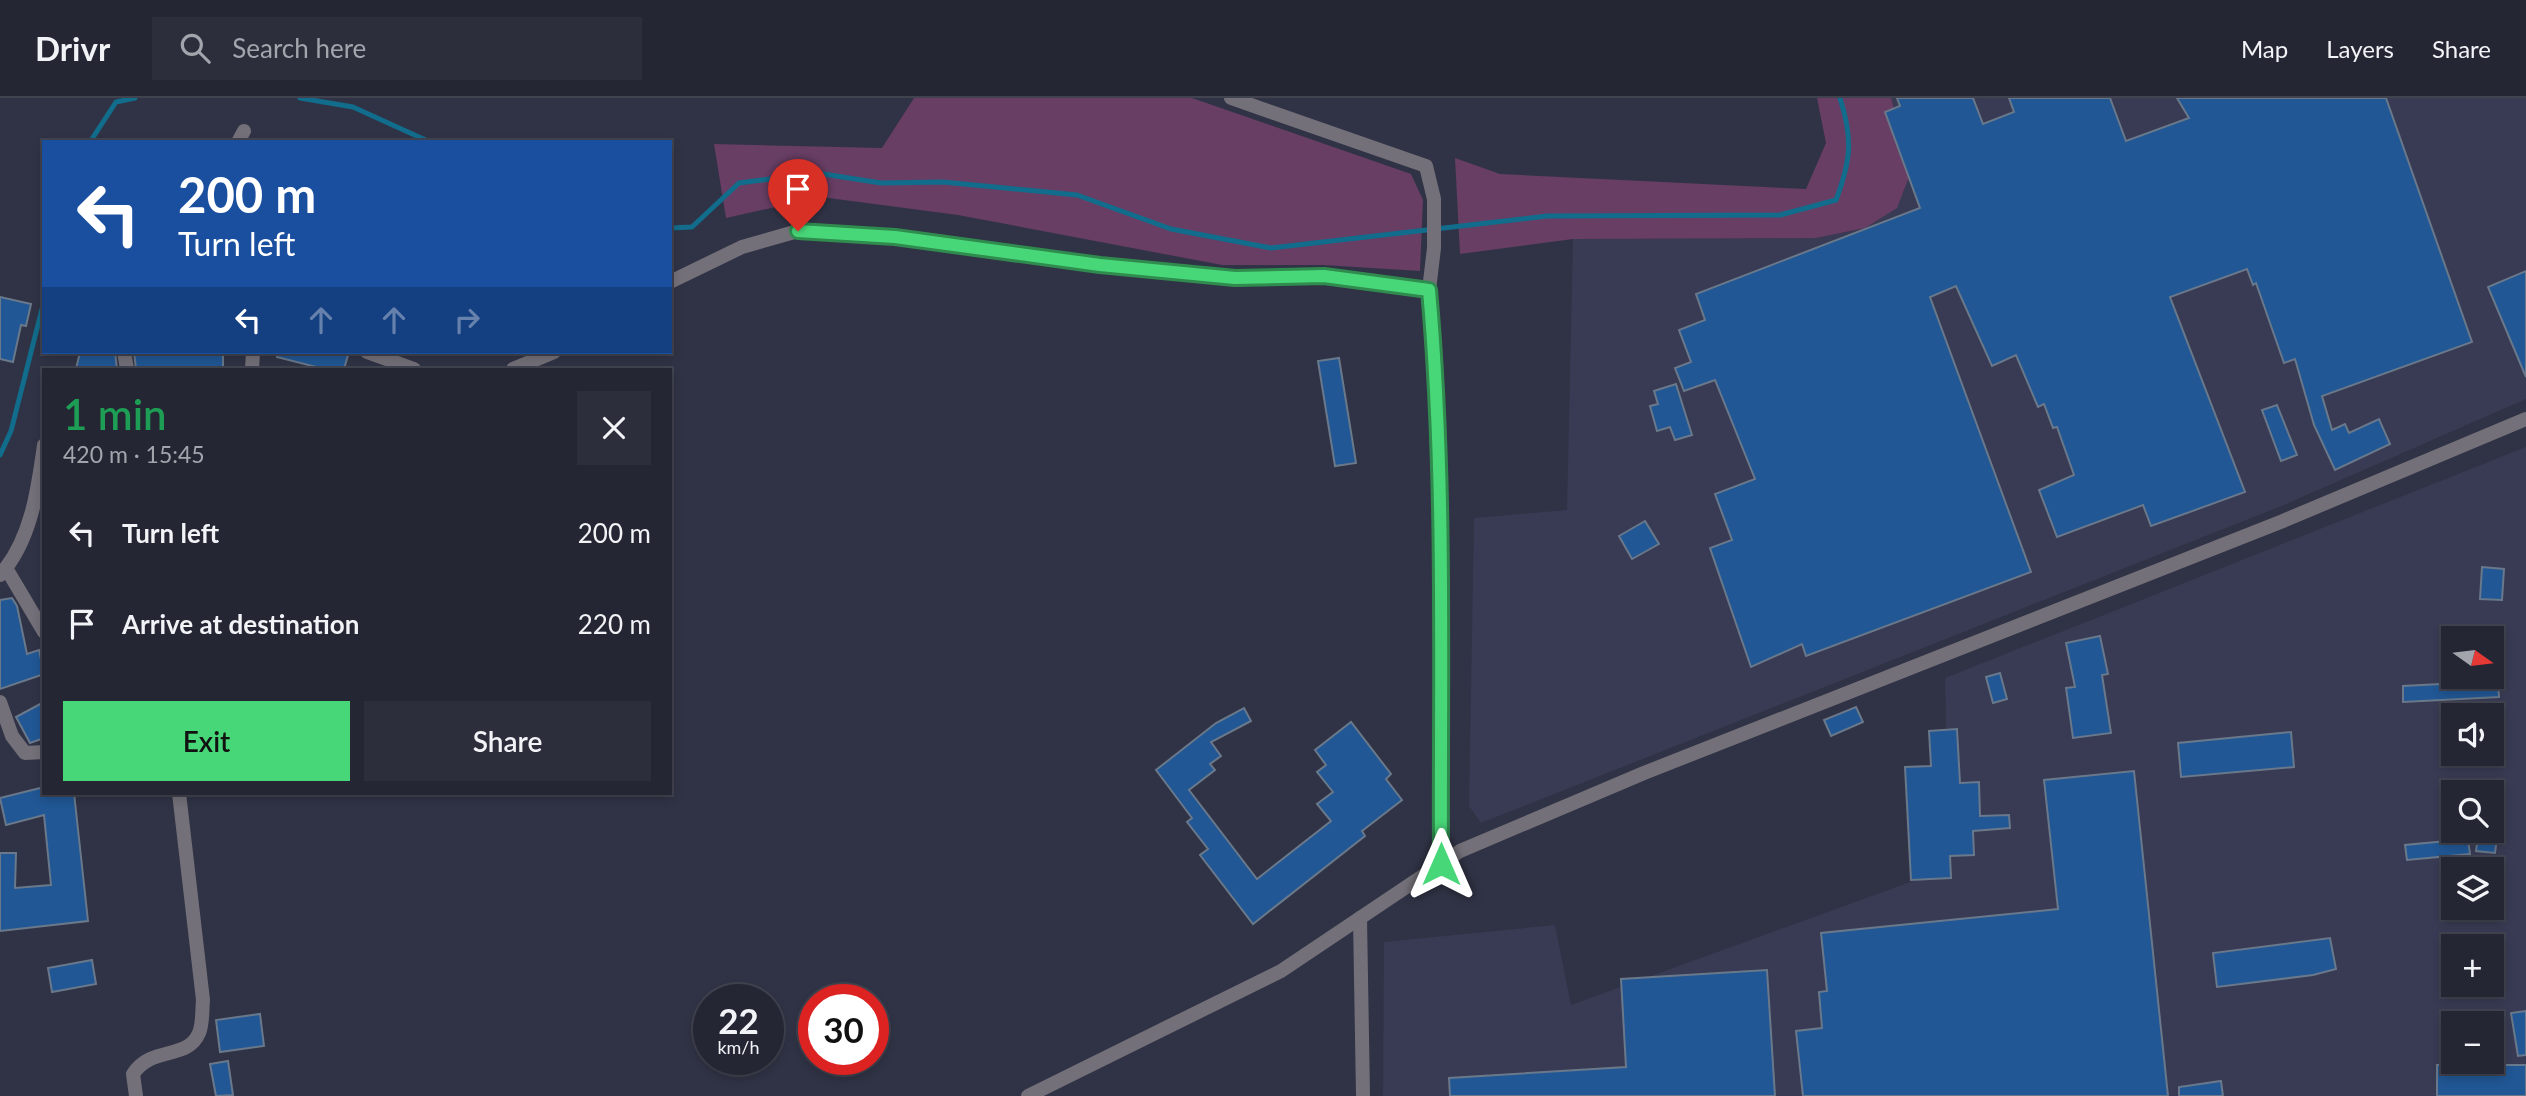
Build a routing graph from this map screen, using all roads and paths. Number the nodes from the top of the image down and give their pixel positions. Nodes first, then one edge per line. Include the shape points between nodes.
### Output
1 (1231, 98) edge
2 (672, 281) edge
3 (1429, 290) junction
4 (373, 354) edge
5 (549, 354) edge
6 (411, 368) edge
7 (515, 368) edge
8 (2526, 419) edge
9 (42, 460) edge
10 (3, 571) edge
11 (42, 629) edge
12 (0, 702) edge
13 (42, 752) edge
14 (180, 795) edge
15 (1441, 864) junction
16 (1360, 918) junction
17 (136, 1096) edge
18 (1028, 1096) edge
19 (1363, 1096) edge

1 - 3 street via 1426,166 1434,199
2 - 3 street via 742,247 798,231 895,237 1222,277 1324,276
3 - 15 street via 1439,490
4 - 6 street
5 - 7 street
8 - 15 street via 2278,523 1644,773 1460,851
9 - 10 street via 22,542
10 - 11 street
12 - 13 street via 12,736 25,753
14 - 17 street via 203,1000 200,1032 189,1047 141,1061 133,1074
15 - 16 street
16 - 18 street via 1281,971
16 - 19 street

